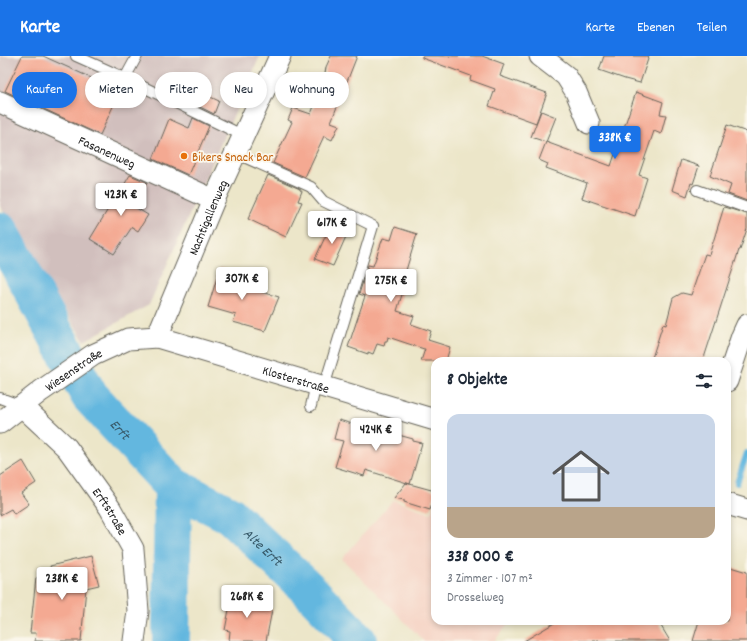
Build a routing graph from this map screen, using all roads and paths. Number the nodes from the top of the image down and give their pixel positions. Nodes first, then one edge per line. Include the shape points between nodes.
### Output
1 (76, 56) edge
2 (137, 56) edge
3 (280, 56) edge
4 (540, 56) edge
5 (112, 72) edge
6 (128, 72) edge
7 (147, 91) edge
8 (0, 102) edge
9 (589, 123) dead end
10 (239, 145) junction
11 (697, 190) dead end
12 (214, 200) junction
13 (747, 208) edge
14 (747, 325) edge
15 (157, 337) junction
16 (731, 369) edge
17 (320, 385) junction
18 (0, 398) edge
19 (22, 406) junction
20 (311, 406) dead end
21 (431, 419) edge
22 (0, 424) edge
23 (134, 641) edge

1 - 5 lane
2 - 6 lane
3 - 10 street, Nachtigallenweg
4 - 9 street via 566,76
7 - 10 lane
8 - 12 street, Fasanenweg
10 - 12 street, Nachtigallenweg
10 - 17 lane via 311,187 322,201 373,226
11 - 13 lane
12 - 15 street, Nachtigallenweg
14 - 16 street
15 - 17 street, Klosterstraße
15 - 19 street, Wiesenstraße via 128,339 93,355
17 - 20 lane
17 - 21 street, Klosterstraße
18 - 19 lane
19 - 22 street, Wiesenstraße
19 - 23 street, Erftstraße via 67,448 110,508 133,549 138,611

